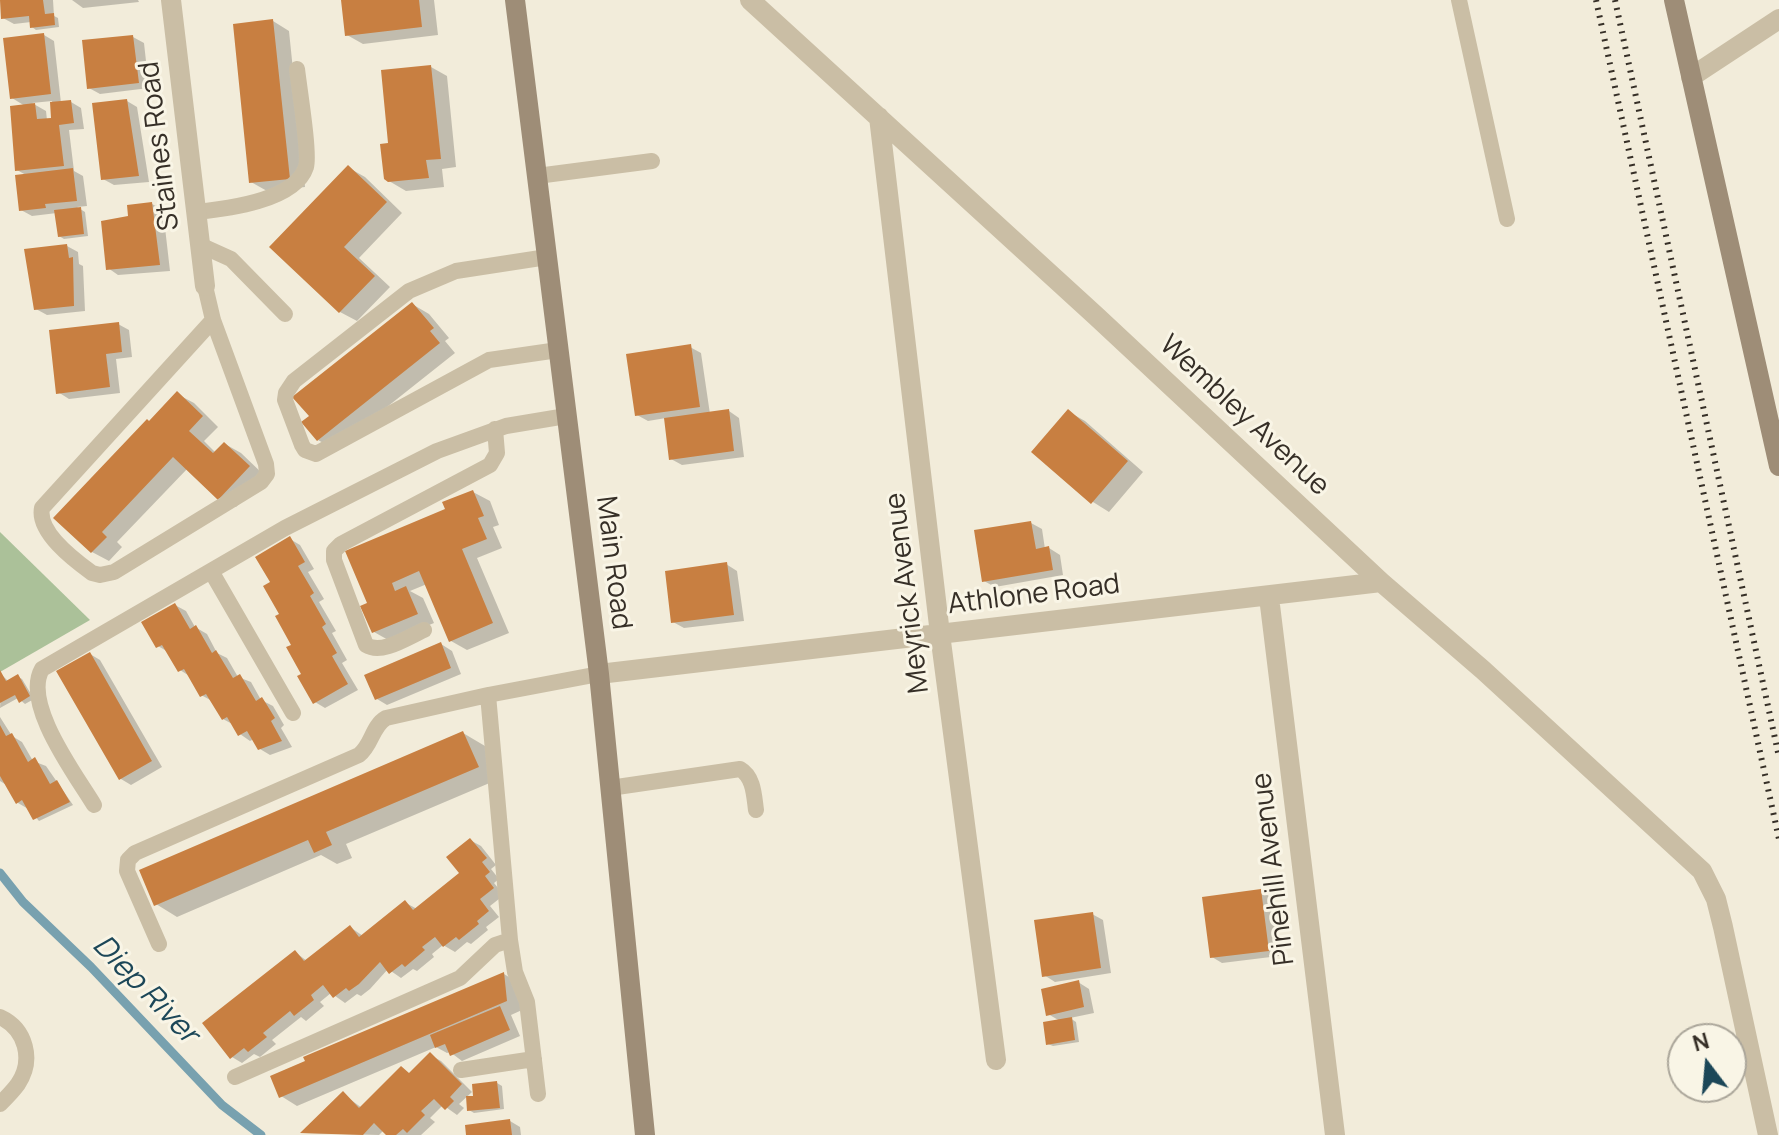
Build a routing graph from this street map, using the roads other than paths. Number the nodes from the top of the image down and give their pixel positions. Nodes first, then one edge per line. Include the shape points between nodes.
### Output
1 (171, 0) edge
2 (515, 0) edge
3 (750, 0) edge
4 (1459, 0) edge
5 (1674, 0) edge
6 (1779, 19) edge
7 (297, 69) dead end
8 (1691, 77) junction
9 (879, 117) junction
10 (652, 161) dead end
11 (537, 176) junction
12 (196, 212) junction
13 (1507, 219) dead end
14 (200, 245) junction
15 (547, 257) junction
16 (205, 286) joint
17 (285, 314) dead end
18 (213, 320) junction
19 (558, 350) junction
20 (566, 416) junction
21 (495, 429) junction
22 (1775, 429) edge
23 (1779, 466) edge
24 (211, 571) junction
25 (1381, 582) junction
26 (1269, 597) junction
27 (424, 630) dead end
28 (940, 634) junction
29 (599, 674) junction
30 (488, 695) junction
31 (293, 713) dead end
32 (610, 788) junction
33 (94, 805) dead end
34 (756, 810) dead end
35 (510, 940) junction
36 (159, 944) dead end
37 (0, 1017) edge
38 (534, 1059) junction
39 (996, 1060) dead end
40 (461, 1070) dead end
41 (235, 1077) dead end
42 (538, 1094) dead end
43 (0, 1104) edge
44 (645, 1135) edge
45 (1335, 1135) edge
46 (1768, 1135) edge

1 - 12 street, Staines Road
2 - 11 main road, Main Road
3 - 9 street, Wembley Avenue
4 - 13 lane
5 - 8 main road
6 - 8 street
7 - 12 lane via 307,157 304,172 289,188 245,205
8 - 22 main road
9 - 25 street, Wembley Avenue
9 - 28 street, Meyrick Avenue
10 - 11 lane
11 - 15 main road, Main Road
12 - 14 street, Staines Road
14 - 16 street, Staines Road
14 - 17 lane via 231,259
15 - 19 main road, Main Road
15 - 19 lane via 456,271 405,294 294,381 285,400 302,445 316,454 489,360
16 - 18 lane
18 - 18 lane via 266,464 265,478 114,572 92,573 48,532 42,508
19 - 20 main road, Main Road
20 - 21 lane
20 - 29 main road, Main Road
21 - 24 lane via 437,451
21 - 27 lane via 497,453 490,465 334,551 366,645 382,648
22 - 23 main road
24 - 31 lane
24 - 33 lane via 40,672 41,714
25 - 26 street, Athlone Road
25 - 46 street, Wembley Avenue via 1702,871 1716,899
26 - 28 street, Athlone Road
26 - 45 street, Pinehill Avenue
28 - 29 street, Athlone Road
28 - 39 street, Meyrick Avenue
29 - 30 lane
29 - 32 main road, Main Road
30 - 35 lane
30 - 36 lane via 386,718 359,755 135,853 127,871
32 - 34 lane via 740,769 751,781
32 - 44 main road, Main Road
35 - 38 lane via 527,1002
35 - 41 lane via 495,945 460,978
37 - 43 lane via 16,1027 27,1056 20,1082
38 - 40 lane
38 - 42 lane

